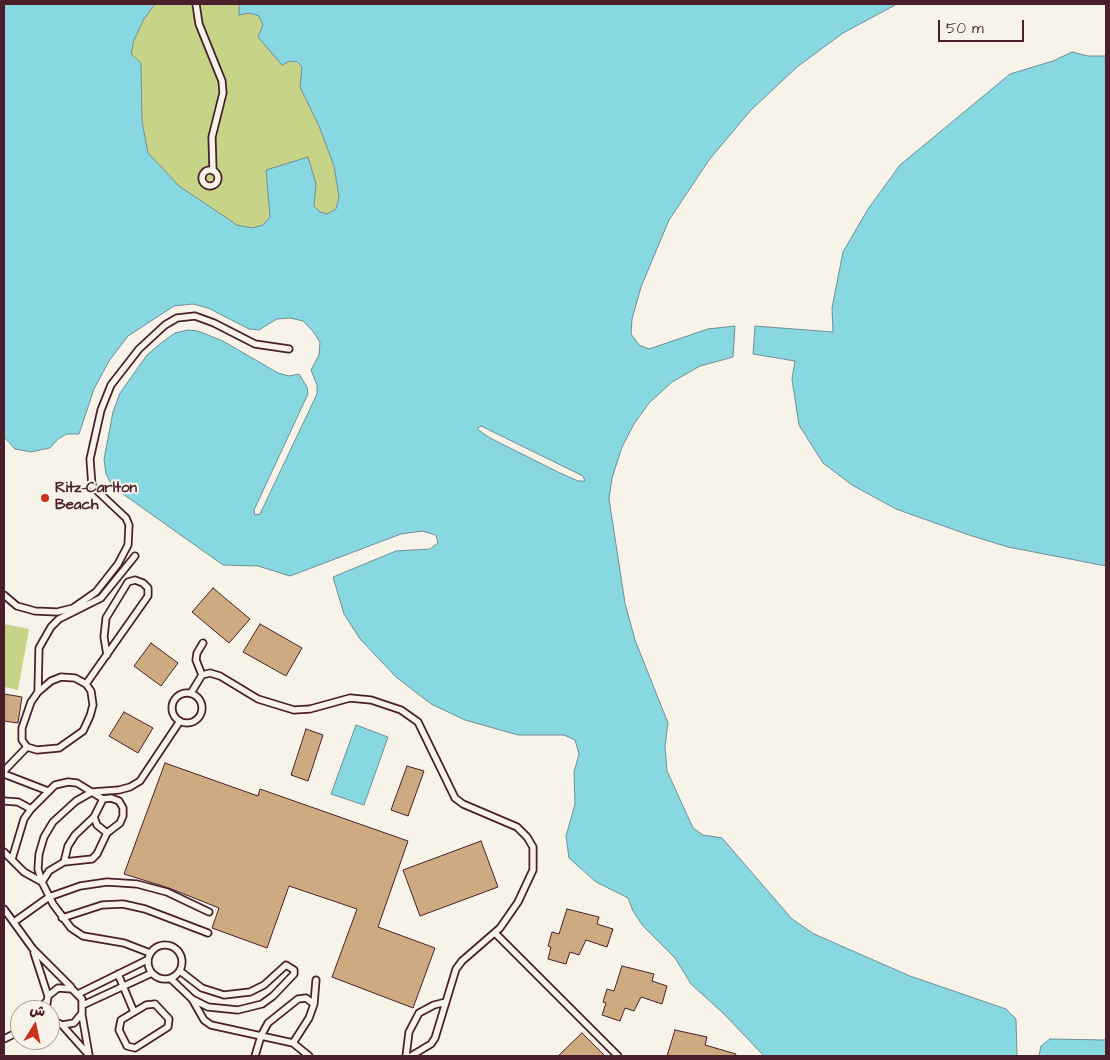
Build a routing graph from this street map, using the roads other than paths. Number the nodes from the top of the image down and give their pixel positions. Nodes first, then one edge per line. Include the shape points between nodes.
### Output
1 (196, 4) edge
2 (213, 171) dead end
3 (289, 349) dead end
4 (135, 556) dead end
5 (118, 564) junction
6 (126, 568) junction
7 (4, 595) edge
8 (58, 615) junction
9 (203, 643) dead end
10 (107, 654) junction
11 (202, 675) junction
12 (86, 684) junction
13 (38, 692) junction
14 (191, 694) junction
15 (180, 721) junction
16 (27, 747) junction
17 (4, 773) edge
18 (48, 791) junction
19 (92, 792) junction
20 (103, 799) junction
21 (4, 801) edge
22 (31, 809) junction
23 (94, 817) junction
24 (108, 833) junction
25 (4, 852) edge
26 (12, 859) junction
27 (64, 862) junction
28 (42, 882) junction
29 (49, 897) junction
30 (4, 909) edge
31 (209, 912) dead end
32 (62, 918) junction
33 (14, 922) junction
34 (208, 933) dead end
35 (495, 933) junction
36 (33, 949) junction
37 (150, 953) junction
38 (147, 960) junction
39 (180, 971) junction
40 (152, 973) junction
41 (118, 974) junction
42 (171, 978) junction
43 (316, 980) dead end
44 (123, 985) junction
45 (72, 989) junction
46 (78, 994) junction
47 (47, 999) joint
48 (192, 999) junction
49 (446, 1002) junction
50 (314, 1004) junction
51 (83, 1005) junction
52 (134, 1012) junction
53 (82, 1013) junction
54 (60, 1024) edge
55 (60, 1028) edge
56 (260, 1036) junction
57 (293, 1043) junction
58 (89, 1055) edge
59 (255, 1056) edge
60 (309, 1056) edge
61 (406, 1056) edge
62 (411, 1056) edge
63 (618, 1056) edge

1 - 2 lane via 204,39 222,81 223,93 212,137
3 - 5 lane via 255,344 214,323 186,316 165,325 127,363 105,397 89,470 95,491 126,518 129,525 128,545
4 - 6 lane
5 - 6 lane
5 - 8 lane via 90,598
6 - 8 lane via 101,598
7 - 8 lane via 17,606
8 - 13 lane via 39,648
9 - 11 lane via 196,660
10 - 10 lane via 148,596 148,588 143,583 128,582 106,618 104,637
10 - 12 lane
11 - 14 lane
11 - 35 lane via 220,676 258,699 294,710 360,698 401,710 418,722 455,798 517,827 528,837 532,847 533,870 518,902
12 - 13 lane via 75,678 62,678 51,681
12 - 16 lane via 91,691 93,705 83,731 59,748 37,750
13 - 16 lane via 22,728 22,740
14 - 15 lane via 182,694 175,699 172,707
14 - 15 lane via 201,703 202,710 194,721
15 - 19 lane via 140,781 119,790
16 - 17 lane
17 - 18 lane
18 - 19 lane via 68,782 77,783
18 - 22 lane
19 - 20 lane
19 - 28 lane via 63,812 44,836 38,868
20 - 23 lane
20 - 24 lane via 118,801 123,808 120,823
21 - 22 lane via 18,802
22 - 26 lane via 17,838
23 - 24 lane via 97,825
23 - 27 lane via 75,835
24 - 27 lane via 92,860
25 - 26 lane
26 - 28 lane via 24,872
27 - 28 lane via 48,871
28 - 29 lane
29 - 31 lane via 80,886 107,882 137,884 167,892
29 - 32 lane
29 - 33 lane
30 - 33 lane
32 - 34 lane via 102,905 124,904
32 - 37 lane via 83,936 124,943
33 - 36 lane
35 - 49 lane via 456,969
35 - 63 lane
36 - 45 lane
36 - 47 lane
37 - 38 lane
37 - 39 lane via 162,945 171,946 181,956
38 - 40 lane
38 - 41 lane
39 - 42 lane
39 - 48 lane via 202,988 224,995 250,992 264,985 286,965 294,970 292,978 273,996 249,1008 223,1010
40 - 42 lane via 158,978
40 - 44 lane
41 - 44 lane
41 - 46 lane
42 - 48 lane
43 - 50 lane
44 - 51 lane
44 - 52 lane
45 - 46 lane
45 - 47 lane via 58,988
46 - 51 lane
48 - 56 lane via 204,1020 211,1025
49 - 61 lane via 434,1004 419,1013 408,1032
49 - 62 lane via 435,1038
50 - 56 lane via 306,998 298,999 268,1023
50 - 57 lane via 306,1025
51 - 53 lane
52 - 52 lane via 155,1004 162,1009 170,1024 131,1048 120,1035 119,1025
53 - 54 lane via 74,1022
53 - 58 lane
55 - 58 lane
56 - 57 lane
56 - 59 lane
57 - 60 lane

